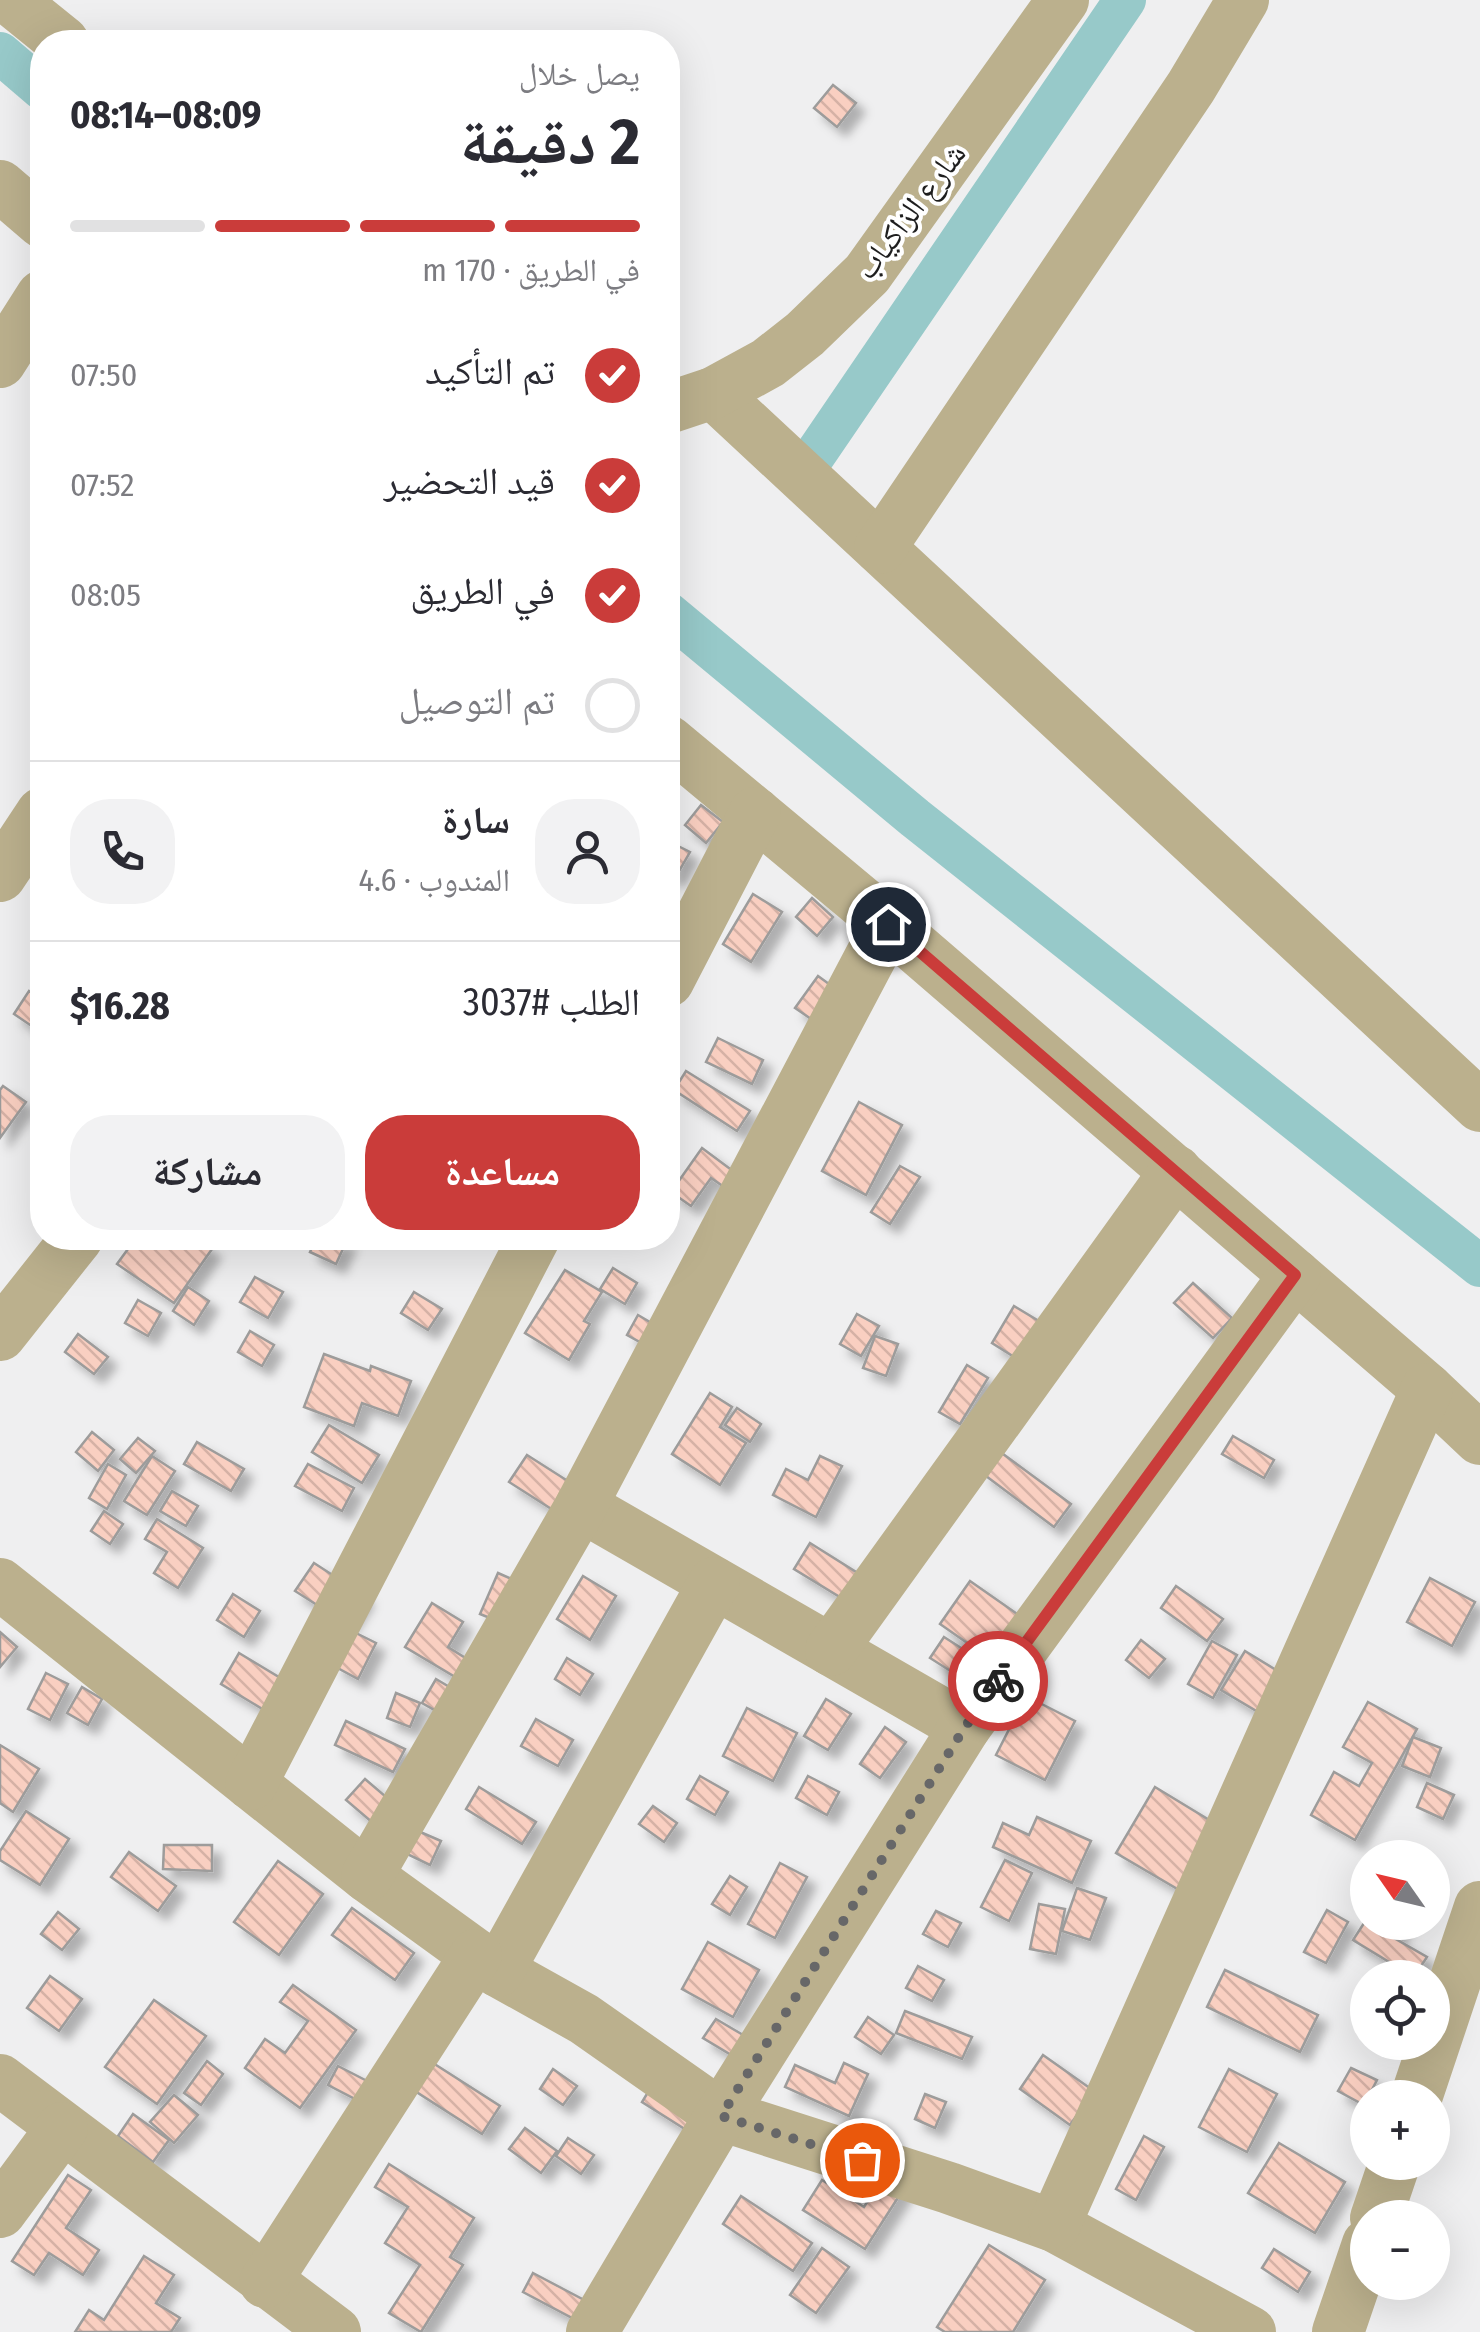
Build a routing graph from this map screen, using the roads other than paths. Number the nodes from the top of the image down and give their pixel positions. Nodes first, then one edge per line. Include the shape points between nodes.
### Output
1 (11, 0) edge
2 (1063, 0) edge
3 (1244, 0) edge
4 (47, 30) edge
5 (0, 186) edge
6 (30, 212) edge
7 (30, 315) edge
8 (0, 362) edge
9 (690, 400) edge
10 (880, 548) junction
11 (680, 751) edge
12 (755, 813) junction
13 (30, 831) edge
14 (0, 876) edge
15 (888, 924) junction
16 (680, 959) edge
17 (1480, 1106) edge
18 (1176, 1171) junction
19 (67, 1250) edge
20 (528, 1250) edge
21 (1295, 1275) junction
22 (0, 1335) edge
23 (1427, 1389) junction
24 (1480, 1439) edge
25 (581, 1506) junction
26 (714, 1583) junction
27 (0, 1584) edge
28 (831, 1650) junction
29 (965, 1727) junction
30 (251, 1784) junction
31 (367, 1876) junction
32 (1480, 1907) edge
33 (487, 1963) junction
34 (0, 2080) edge
35 (1422, 2080) edge
36 (721, 2116) junction
37 (62, 2128) junction
38 (0, 2212) edge
39 (1054, 2226) junction
40 (265, 2282) junction
41 (1350, 2297) edge
42 (322, 2328) edge
43 (592, 2332) edge
44 (1250, 2332) edge
45 (1338, 2332) edge

1 - 4 street
2 - 9 street, شارع الزاكياب via 868,274 768,363
3 - 10 street
5 - 6 street
7 - 8 street
9 - 10 street
10 - 17 street
11 - 12 street
12 - 15 street
12 - 16 street
13 - 14 street
15 - 18 street
15 - 25 street
18 - 21 street
18 - 28 street
19 - 22 street
20 - 30 street
21 - 23 street
21 - 29 street
23 - 24 street
23 - 39 street
25 - 26 street
25 - 31 street
26 - 28 street
26 - 33 street
27 - 30 street
28 - 29 street
29 - 36 street
30 - 31 street
31 - 33 street
32 - 35 street
33 - 36 street via 584,2019
33 - 40 street
34 - 37 street
36 - 39 street
36 - 43 street
37 - 38 street
37 - 40 street
39 - 44 street
40 - 42 street
41 - 45 street

